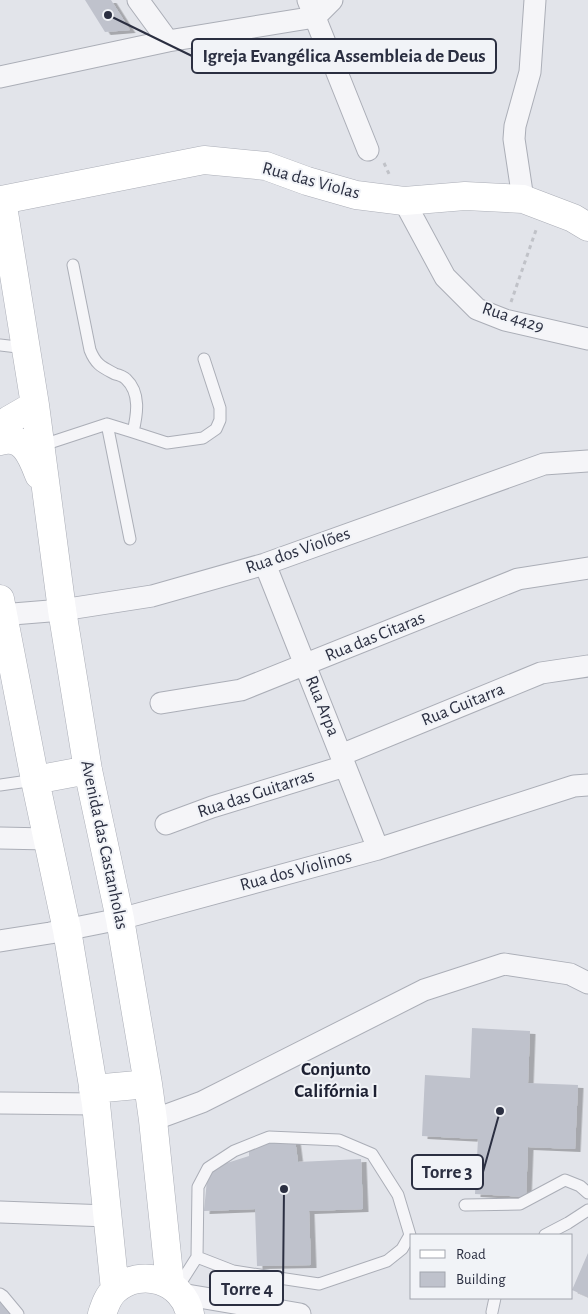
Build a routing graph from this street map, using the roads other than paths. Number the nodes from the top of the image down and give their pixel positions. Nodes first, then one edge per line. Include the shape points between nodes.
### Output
1 (138, 0) edge
2 (332, 0) edge
3 (536, 0) edge
4 (311, 8) edge
5 (168, 41) junction
6 (0, 77) edge
7 (368, 150) dead end
8 (1, 196) edge
9 (404, 201) junction
10 (533, 204) junction
11 (588, 227) edge
12 (73, 265) dead end
13 (588, 340) edge
14 (13, 347) edge
15 (204, 359) dead end
16 (35, 405) junction
17 (107, 424) junction
18 (0, 429) edge
19 (133, 432) junction
20 (0, 441) edge
21 (40, 446) junction
22 (588, 461) edge
23 (47, 494) junction
24 (130, 539) dead end
25 (265, 564) junction
26 (588, 568) edge
27 (1, 610) edge
28 (62, 610) junction
29 (305, 665) junction
30 (588, 666) edge
31 (161, 703) dead end
32 (343, 761) junction
33 (88, 770) junction
34 (35, 780) junction
35 (0, 785) edge
36 (588, 785) edge
37 (166, 824) dead end
38 (0, 838) edge
39 (48, 839) junction
40 (378, 849) junction
41 (120, 920) junction
42 (67, 930) junction
43 (0, 941) edge
44 (588, 983) edge
45 (148, 1084) junction
46 (94, 1096) junction
47 (0, 1103) edge
48 (153, 1120) junction
49 (588, 1192) edge
50 (465, 1205) dead end
51 (588, 1210) edge
52 (0, 1212) edge
53 (108, 1216) junction
54 (548, 1234) edge
55 (197, 1257) junction
56 (115, 1290) junction
57 (0, 1294) edge
58 (179, 1296) edge
59 (495, 1299) edge
60 (492, 1312) dead end
61 (18, 1314) edge
62 (102, 1314) edge
63 (300, 1314) edge

1 - 5 street
2 - 4 street
3 - 10 street via 530,72 514,139
4 - 5 street
4 - 7 street
5 - 6 street
8 - 9 street, Rua das Violas via 204,160 266,166 356,195
8 - 14 street, Avenida das Castanholas
9 - 10 street, Rua das Violas via 465,196
9 - 13 street, Rua 4429 via 445,277 477,309 505,320
10 - 11 street, Rua das Violas via 573,218
12 - 19 lane via 94,360 100,367 126,379 133,390 137,417
14 - 16 street, Avenida das Castanholas
15 - 19 lane via 220,408 216,429 202,438 167,443
16 - 18 street
16 - 21 street, Avenida das Castanholas
17 - 19 lane
17 - 21 lane
17 - 24 lane
20 - 23 street via 11,440 25,447
21 - 23 street, Avenida das Castanholas
22 - 25 street, Rua dos Violões via 544,464
23 - 28 street, Avenida das Castanholas
25 - 28 street, Rua dos Violões via 152,596
25 - 29 street, Rua Arpa
26 - 29 street, Rua das Citaras via 518,579
27 - 28 street, Rua dos Violões
27 - 34 street
28 - 33 street, Avenida das Castanholas
29 - 31 street, Rua das Citaras via 241,690
29 - 32 street, Rua Arpa
30 - 32 street, Rua Guitarra via 540,673
32 - 37 street, Rua das Guitarras
32 - 40 street, Rua Arpa
33 - 34 street
33 - 41 street, Avenida das Castanholas
34 - 35 lane
34 - 39 street
36 - 40 street, Rua dos Violinos via 574,786
38 - 39 street
39 - 42 street
40 - 41 street, Rua dos Violinos
41 - 42 street, Rua dos Violinos
41 - 45 street, Avenida das Castanholas
42 - 43 street, Rua dos Violinos
42 - 46 street
44 - 48 street via 570,974 504,964 424,990 202,1102
45 - 46 street
45 - 48 street, Avenida das Castanholas
46 - 47 street
46 - 53 street
48 - 58 street, Avenida das Castanholas
49 - 50 lane via 565,1180 520,1204
51 - 54 lane
52 - 53 street
53 - 56 street
55 - 55 lane via 233,1271 319,1284 387,1261 402,1249 410,1235 398,1196 372,1154 339,1140 269,1137 234,1151 208,1168 198,1187
55 - 58 lane
56 - 58 street via 132,1280 151,1278
56 - 62 street via 105,1303
57 - 61 lane
58 - 63 street
59 - 60 lane

